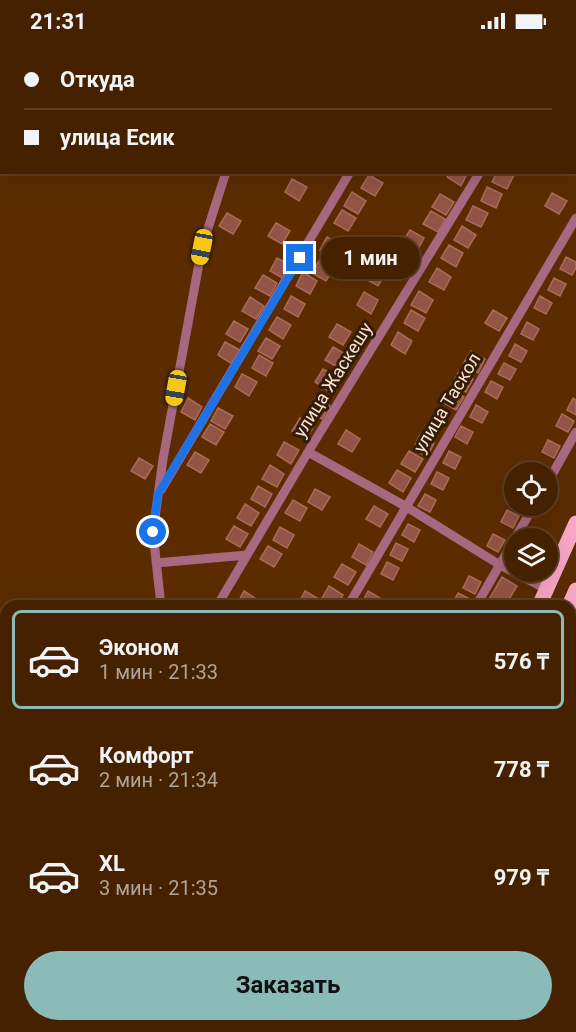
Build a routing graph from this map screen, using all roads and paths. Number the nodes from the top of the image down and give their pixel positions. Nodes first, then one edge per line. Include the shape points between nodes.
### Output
1 (225, 174) edge
2 (349, 174) edge
3 (479, 174) edge
4 (576, 218) edge
5 (576, 432) edge
6 (308, 452) junction
7 (558, 464) edge
8 (158, 494) junction
9 (405, 506) junction
10 (576, 523) edge
11 (247, 555) junction
12 (504, 558) edge
13 (156, 563) junction
14 (500, 565) junction
15 (546, 589) junction
16 (160, 600) edge
17 (221, 600) edge
18 (351, 600) edge
19 (480, 600) edge
20 (541, 600) edge

1 - 8 street via 202,247
2 - 8 street
3 - 6 street, улица Жаскешу
4 - 9 street, улица Таскол
5 - 7 street
6 - 9 street
6 - 11 street, улица Жаскешу
8 - 13 street via 153,532
9 - 14 street
9 - 18 street, улица Таскол
10 - 15 main road
11 - 13 street
11 - 17 street, улица Жаскешу
12 - 14 street
13 - 16 street
14 - 15 street
14 - 19 street
15 - 20 main road

